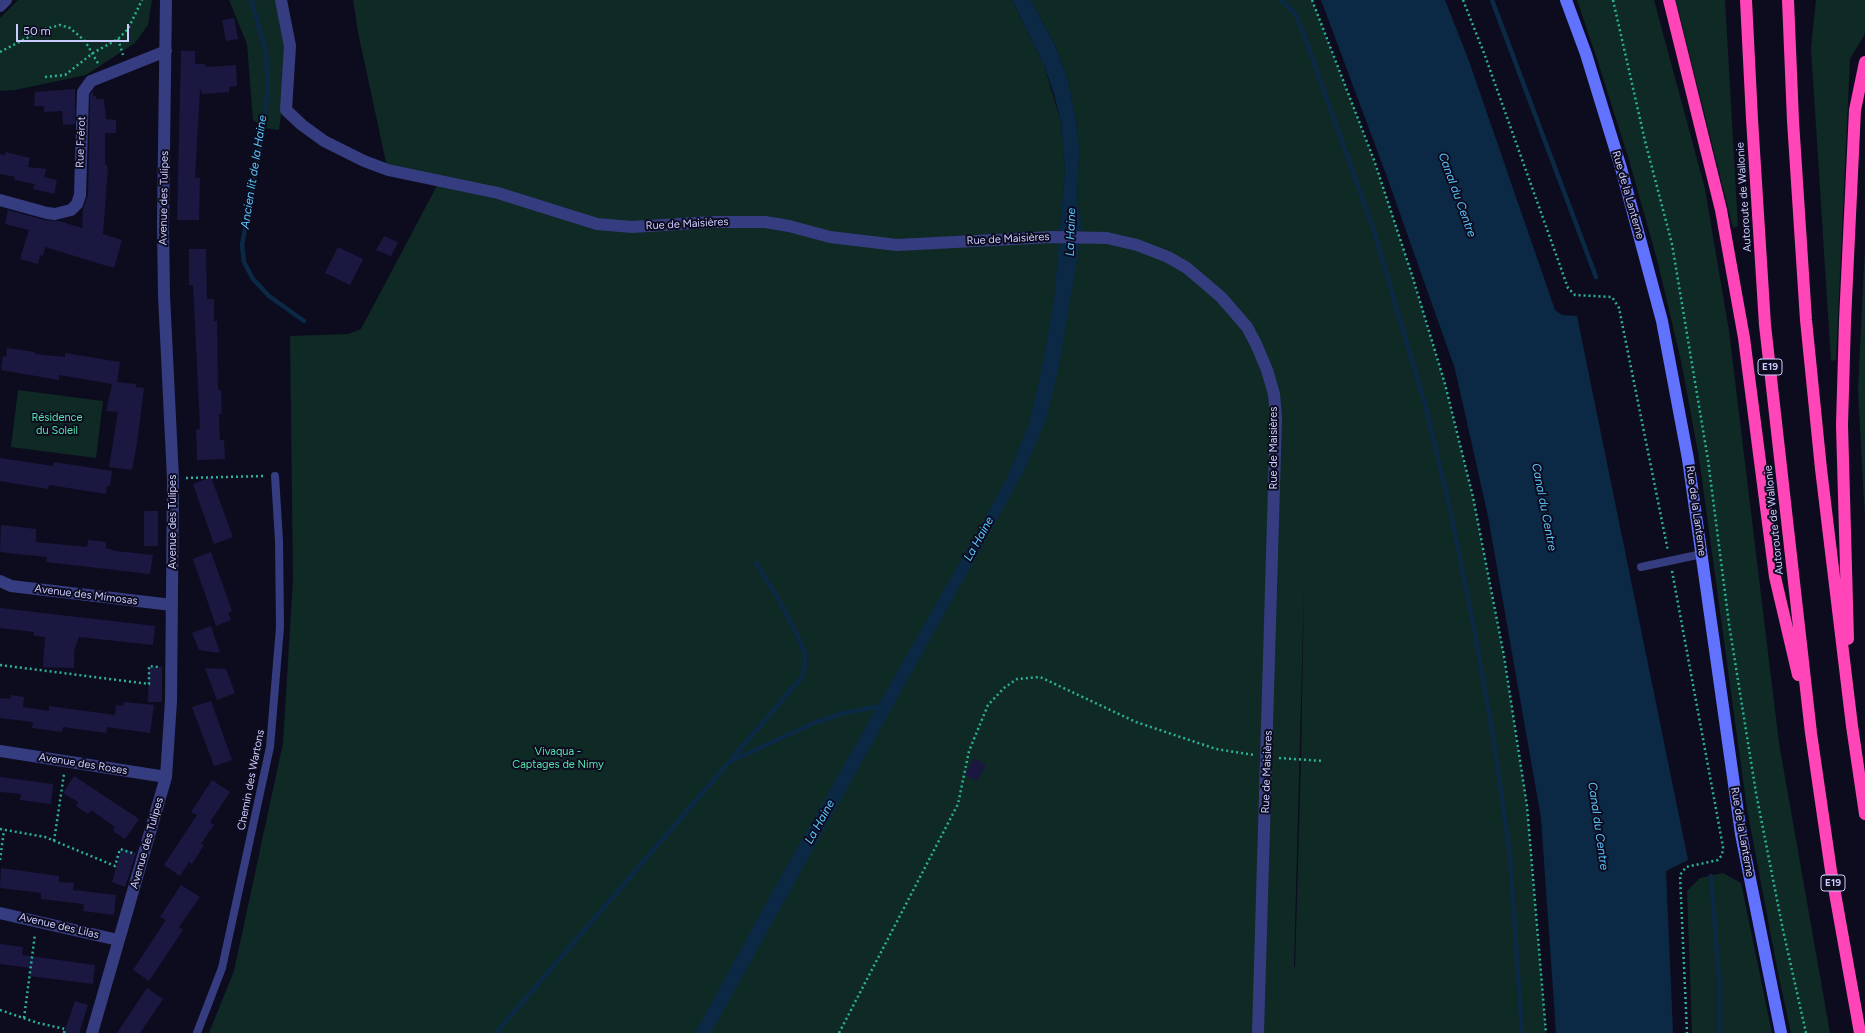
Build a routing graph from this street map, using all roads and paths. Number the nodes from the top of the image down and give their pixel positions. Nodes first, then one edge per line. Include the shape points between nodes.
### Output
1 (6, 0) edge
2 (142, 0) edge
3 (166, 0) edge
4 (281, 0) edge
5 (1312, 0) edge
6 (1463, 0) edge
7 (1566, 0) edge
8 (1613, 0) edge
9 (1670, 0) edge
10 (1746, 0) edge
11 (1788, 0) edge
12 (0, 6) edge
13 (166, 51) junction
14 (0, 52) edge
15 (92, 53) junction
16 (1865, 62) edge
17 (100, 66) dead end
18 (45, 77) dead end
19 (0, 200) edge
20 (275, 476) joint
21 (173, 478) junction
22 (1702, 554) junction
23 (1670, 560) junction
24 (1641, 567) dead end
25 (0, 582) edge
26 (172, 605) junction
27 (0, 665) edge
28 (171, 667) junction
29 (1852, 726) junction
30 (1811, 733) junction
31 (0, 750) edge
32 (1267, 758) junction
33 (66, 761) junction
34 (1323, 761) dead end
35 (166, 777) junction
36 (1865, 814) edge
37 (0, 829) edge
38 (4, 830) junction
39 (54, 841) junction
40 (143, 856) junction
41 (0, 860) edge
42 (0, 912) edge
43 (37, 920) junction
44 (118, 940) junction
45 (0, 1010) edge
46 (24, 1018) junction
47 (64, 1033) edge
48 (92, 1033) edge
49 (197, 1033) edge
50 (838, 1033) edge
51 (1258, 1033) edge
52 (1546, 1033) edge
53 (1687, 1033) edge
54 (1780, 1033) edge
55 (1806, 1033) edge
56 (1860, 1033) edge

1 - 12 street
2 - 15 path via 128,29 118,39
3 - 13 street, Avenue des Tulipes
4 - 32 street, Rue de Maisières via 290,46 286,110 324,141 388,170 498,193 597,224 632,227 711,222 765,222 830,237 897,245 1052,237 1107,238 1137,245 1168,257 1187,268 1234,311 1256,344 1274,394 1276,418
5 - 52 path via 1374,160 1412,275 1445,384 1473,497 1504,656 1528,806
6 - 23 path via 1568,288 1575,295 1612,297 1619,308
7 - 22 main road, Rue de la Lanterne via 1586,54 1621,168 1662,321 1688,458
8 - 55 path via 1644,141 1672,244 1708,460 1756,793
9 - 30 highway via 1722,210 1744,338 1776,578
10 - 30 highway, Autoroute de Wallonie / E19 via 1765,324
11 - 29 highway via 1806,320
13 - 19 street, Rue Frérot via 91,81 83,92 80,195 77,204 71,210 47,213
13 - 21 street, Avenue des Tulipes via 164,295
14 - 15 path via 42,30 60,25 70,28
15 - 17 path
15 - 18 path via 65,75
16 - 29 highway via 1854,110 1844,321 1842,425
20 - 21 path
20 - 49 lane, Chemin des Wartons via 280,627 270,747 222,968
21 - 26 street, Avenue des Tulipes
22 - 23 lane
22 - 54 main road, Rue de la Lanterne via 1741,834
23 - 24 lane
23 - 53 path via 1723,847 1718,860 1686,867 1680,875
25 - 26 street, Avenue des Mimosas via 11,586
26 - 28 street, Avenue des Tulipes
27 - 28 path via 149,684 149,666
28 - 35 street, Avenue des Tulipes
29 - 36 highway
30 - 56 highway, Autoroute de Wallonie / E19 via 1831,871
31 - 33 street, Avenue des Roses
32 - 34 path
32 - 50 path via 1216,749 1136,722 1040,677 1017,679 988,704 969,751 958,804
32 - 51 street, Rue de Maisières
33 - 35 street, Avenue des Roses
33 - 39 path
35 - 40 street, Avenue des Tulipes
37 - 38 path
38 - 39 path
38 - 41 path
39 - 40 path via 115,866 120,849
40 - 44 street, Avenue des Tulipes
42 - 43 street, Avenue des Lilas
43 - 44 street, Avenue des Lilas
43 - 46 path
44 - 48 street, Avenue des Tulipes
45 - 46 path
46 - 47 path via 65,1029

